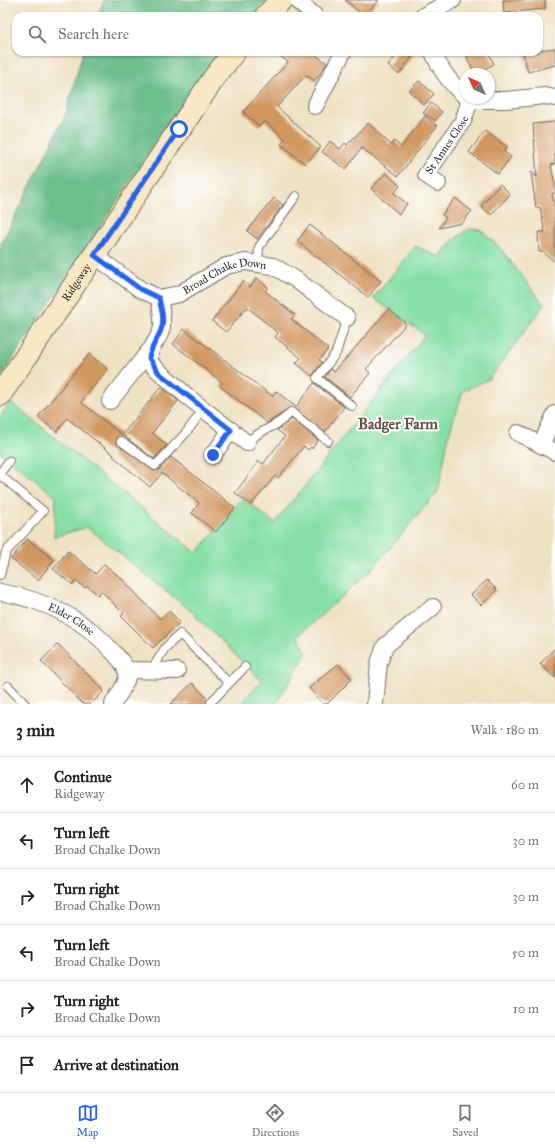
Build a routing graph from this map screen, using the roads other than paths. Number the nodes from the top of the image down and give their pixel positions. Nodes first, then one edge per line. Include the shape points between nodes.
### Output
1 (281, 0) edge
2 (296, 0) edge
3 (453, 0) edge
4 (270, 12) edge
5 (310, 12) edge
6 (430, 12) edge
7 (231, 56) edge
8 (341, 56) edge
9 (435, 56) edge
10 (459, 91) edge
11 (555, 98) edge
12 (495, 99) edge
13 (466, 104) edge
14 (315, 106) dead end
15 (438, 183) dead end
16 (296, 196) dead end
17 (94, 255) junction
18 (258, 263) junction
19 (159, 298) junction
20 (347, 318) joint
21 (150, 350) junction
22 (0, 395) edge
23 (110, 401) dead end
24 (352, 406) dead end
25 (204, 409) junction
26 (555, 414) edge
27 (231, 430) junction
28 (518, 433) dead end
29 (121, 441) dead end
30 (328, 441) dead end
31 (247, 443) joint
32 (548, 448) edge
33 (213, 455) dead end
34 (9, 461) dead end
35 (0, 474) edge
36 (0, 575) edge
37 (0, 592) edge
38 (433, 607) dead end
39 (245, 668) dead end
40 (126, 670) junction
41 (177, 670) dead end
42 (151, 671) junction
43 (229, 683) junction
44 (8, 686) dead end
45 (211, 702) dead end
46 (25, 704) edge
47 (112, 704) edge
48 (375, 704) edge

1 - 4 street
2 - 5 street
3 - 6 street
7 - 17 street, Ridgeway
8 - 14 street
9 - 10 street via 446,76
11 - 12 street, St Annes Close via 544,96
13 - 15 street, St Annes Close via 462,121 426,175
16 - 18 lane via 259,247
17 - 19 street via 140,289
17 - 22 street, Ridgeway
18 - 19 street, Broad Chalke Down via 245,262 226,266 179,294
18 - 20 street, Broad Chalke Down via 274,266
19 - 21 street via 162,328
20 - 24 lane via 336,353 317,378
21 - 23 street
21 - 25 street via 149,358 159,373
25 - 27 street
25 - 29 lane via 155,466
26 - 32 street
27 - 31 street
27 - 33 street
28 - 32 street
30 - 31 lane via 290,412 284,421 254,435
34 - 35 lane
35 - 36 lane via 44,511 6,552
37 - 40 street, Elder Close via 26,596 85,624 125,665
38 - 48 street via 385,646 379,663
39 - 43 lane
40 - 42 street
40 - 47 street via 127,677
41 - 42 street
42 - 43 lane via 165,648 180,634
43 - 45 lane
44 - 46 lane

